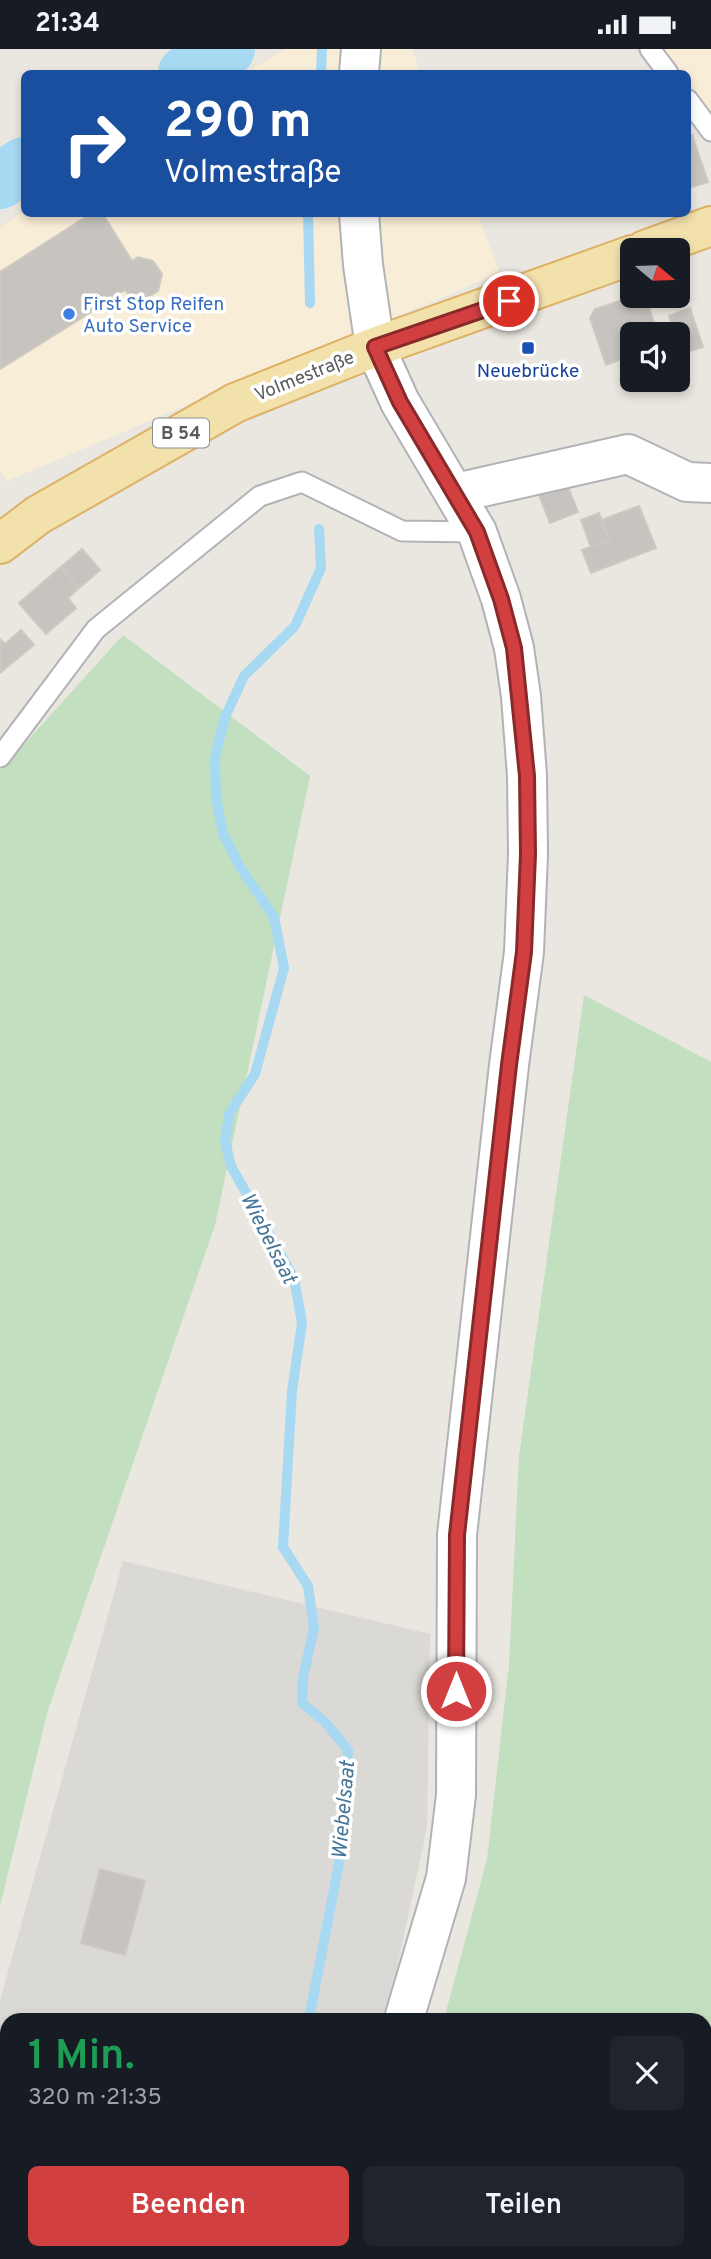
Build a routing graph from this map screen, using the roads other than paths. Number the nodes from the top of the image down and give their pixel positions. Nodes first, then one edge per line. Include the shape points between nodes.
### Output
1 (361, 49) edge
2 (650, 49) edge
3 (359, 70) edge
4 (666, 70) edge
5 (691, 104) edge
6 (711, 131) edge
7 (359, 217) edge
8 (711, 226) edge
9 (678, 238) edge
10 (620, 259) edge
11 (375, 347) junction
12 (711, 483) edge
13 (456, 493) junction
14 (477, 532) junction
15 (0, 544) edge
16 (0, 757) edge
17 (406, 2013) edge

1 - 3 main road
2 - 4 lane
5 - 6 lane
7 - 11 main road
8 - 9 main road
10 - 11 main road, Volmestraße / B 54
11 - 13 main road via 400,402
11 - 15 main road, Volmestraße / B 54 via 235,403 38,515
12 - 13 main road via 687,482 628,454
13 - 14 main road
14 - 16 lane via 402,531 302,482 260,496 96,629
14 - 17 main road via 514,648 520,696 527,776 524,952 457,1535 456,1795 446,1878

